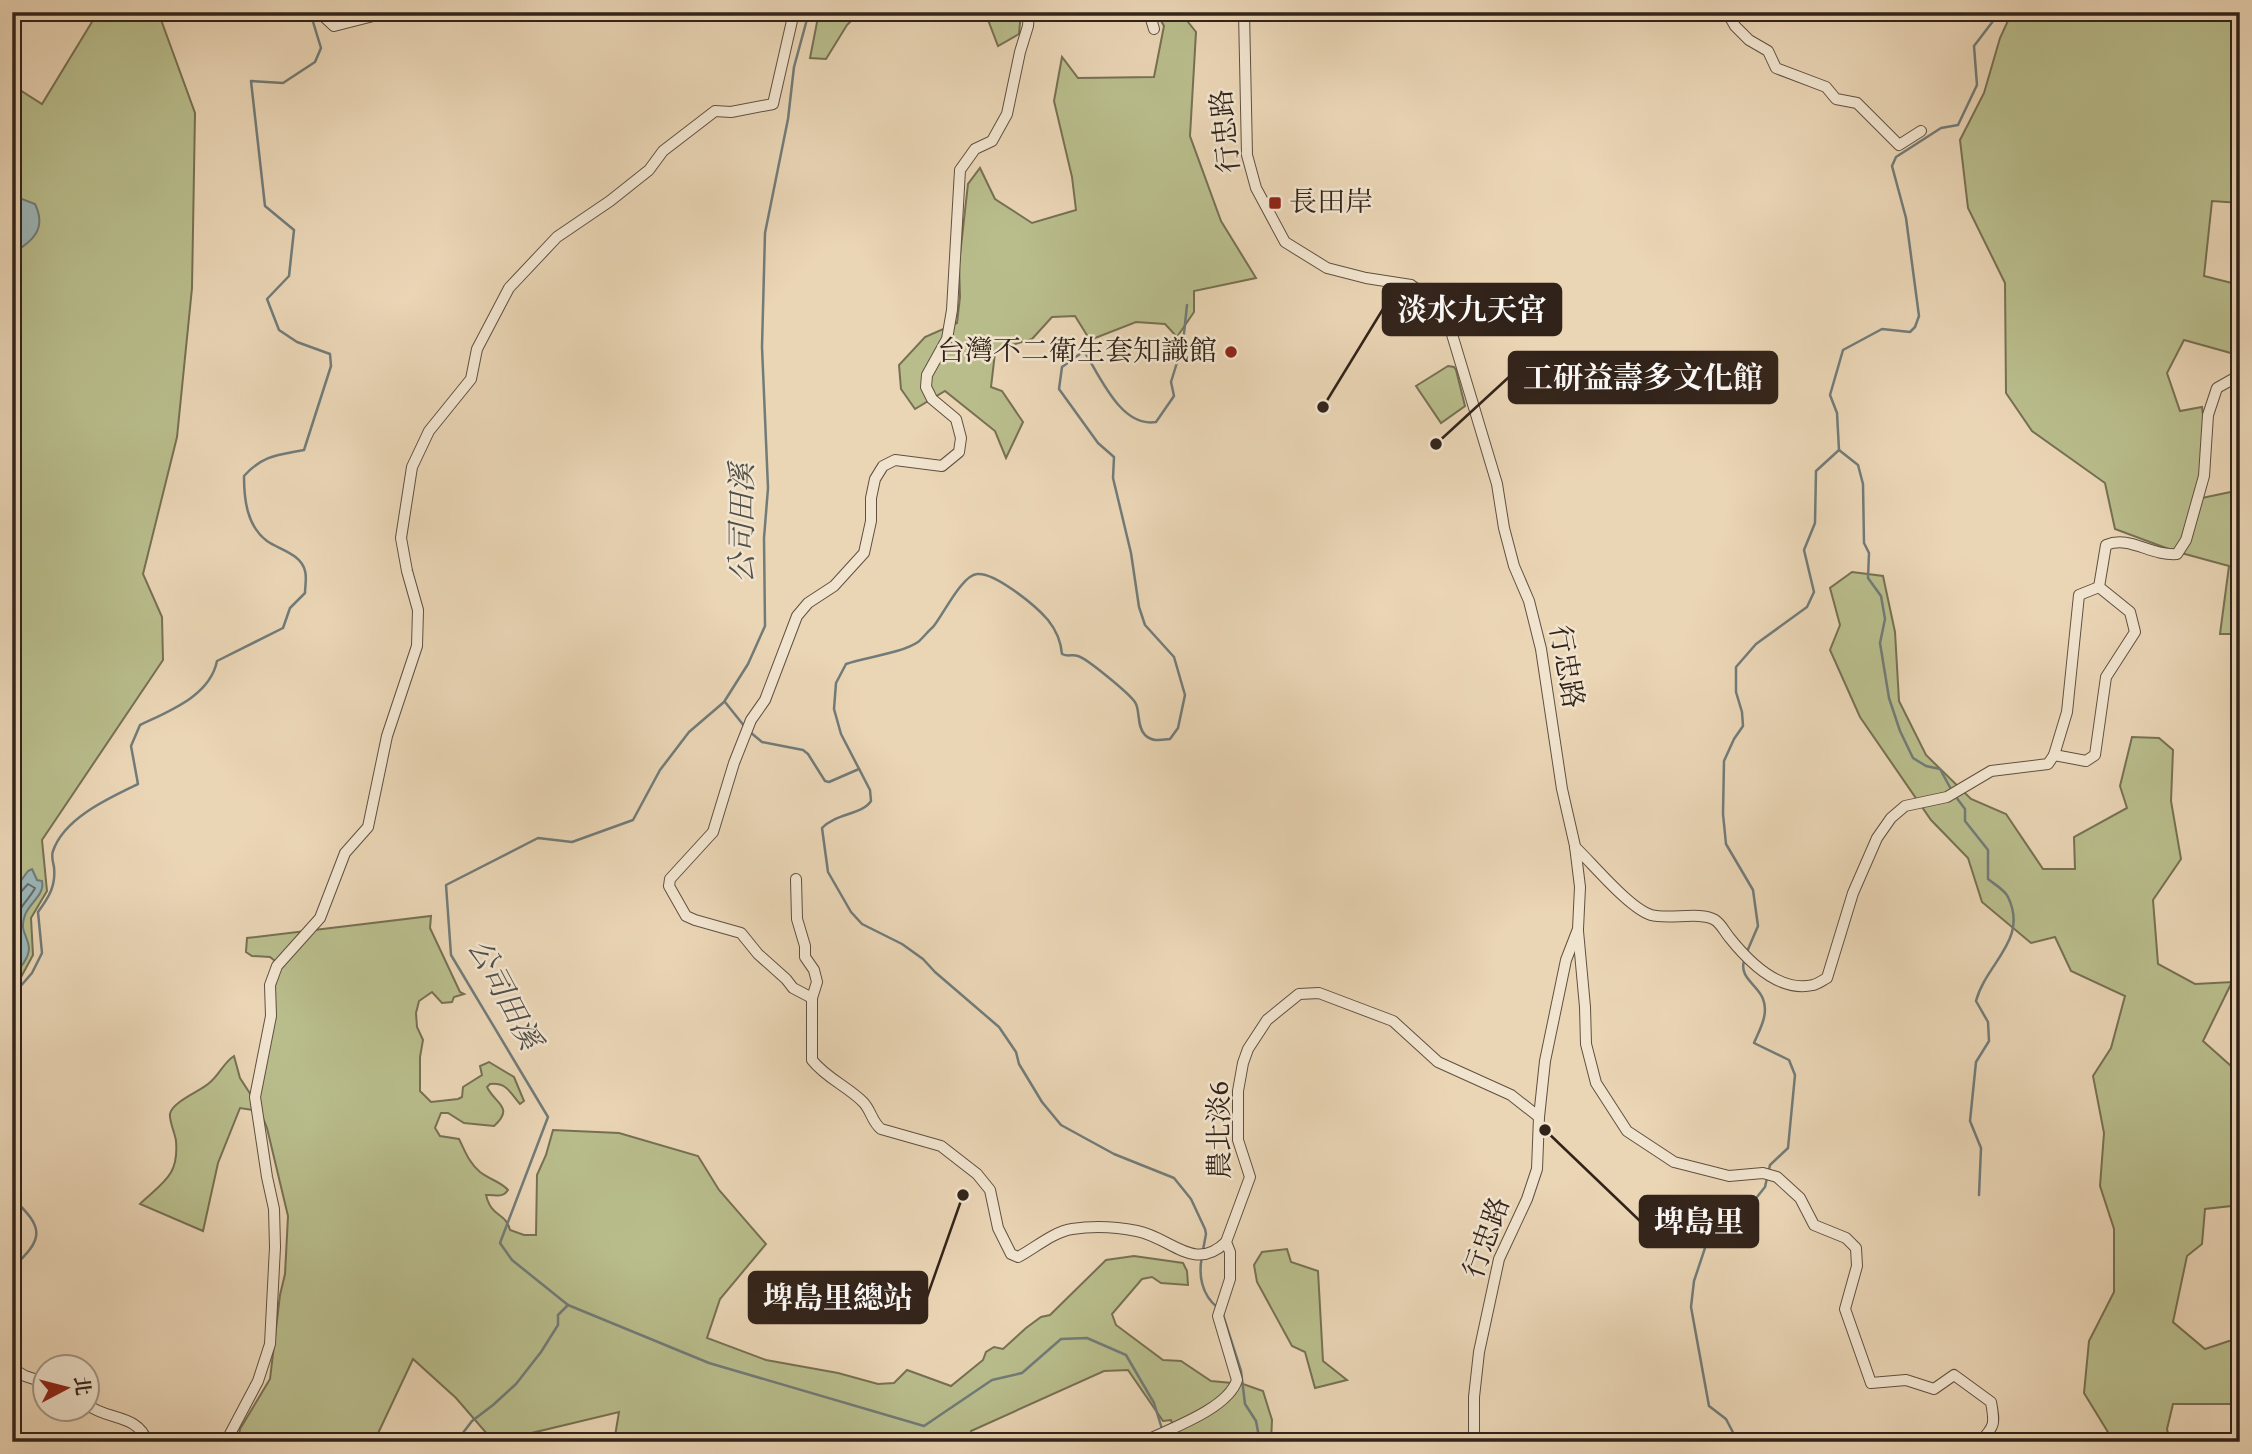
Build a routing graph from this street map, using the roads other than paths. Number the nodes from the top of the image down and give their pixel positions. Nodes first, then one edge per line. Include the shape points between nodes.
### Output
1 (319, 12) edge
2 (389, 12) edge
3 (508, 12) edge
4 (522, 12) edge
5 (794, 12) edge
6 (1029, 12) edge
7 (1149, 12) edge
8 (1244, 12) edge
9 (1727, 12) edge
10 (1154, 29) dead end
11 (1922, 131) dead end
12 (2240, 375) edge
13 (2099, 587) junction
14 (2054, 755) junction
15 (1575, 846) junction
16 (796, 879) dead end
17 (1578, 929) junction
18 (812, 998) junction
19 (1539, 1117) junction
20 (1226, 1242) junction
21 (12, 1368) edge
22 (32, 1378) edge
23 (102, 1413) edge
24 (147, 1442) edge
25 (230, 1442) edge
26 (1143, 1442) edge
27 (1474, 1442) edge
28 (1980, 1442) edge

1 - 2 street via 334,26
3 - 4 street
5 - 25 street via 773,104 731,113 715,111 663,150 649,170 610,201 556,237 509,288 477,349 471,379 429,431 412,467 401,538 418,610 417,646 387,736 368,827 345,853 320,918 277,965 270,985 271,1016 255,1097 274,1209 270,1344
6 - 18 street via 1007,114 992,141 975,149 960,170 949,329 927,375 926,387 932,398 956,419 959,452 942,466 895,460 883,466 875,479 864,553 797,616 765,700 751,720 734,763 713,832 670,879 669,886 686,916 741,933 793,988
7 - 10 street
8 - 15 street, 行忠路 via 1247,155 1256,188 1285,242 1327,268 1412,285 1435,302 1448,321 1541,649
9 - 11 street via 1749,40 1768,51 1776,68 1826,87 1836,99 1857,103 1899,145
12 - 13 street via 2217,388 2208,415 2204,476 2186,540 2177,554 2163,555 2122,541 2106,545
13 - 14 street via 2079,595 2067,712
13 - 14 street via 2130,612 2135,632 2106,677 2095,755 2086,761
14 - 15 street via 2048,764 1991,771 1947,797 1905,806 1891,818 1853,893 1828,978 1814,985 1778,981 1762,972 1712,918 1651,915 1633,904
15 - 17 street, 行忠路 via 1580,887
16 - 18 street via 797,919 805,957 817,982
17 - 19 street, 行忠路 via 1558,993
17 - 28 street via 1586,1044 1596,1083 1628,1131 1674,1162 1729,1176 1763,1173 1777,1177 1800,1198 1814,1225 1846,1238 1856,1248 1857,1266 1844,1309 1871,1383 1906,1380 1934,1389 1954,1375 1991,1402 1994,1422
18 - 20 street via 811,1060 856,1095 881,1129 942,1146 977,1174 990,1190 998,1228 1011,1254 1018,1256 1061,1232 1097,1227 1139,1231 1195,1256 1217,1251
19 - 20 street, 農北淡6 / 農北淡6 via 1511,1095 1438,1062 1393,1021 1319,993 1299,994 1266,1020 1243,1063 1238,1140 1250,1177
19 - 27 street, 行忠路 via 1537,1169 1499,1259 1479,1352
20 - 26 street, 農北淡6 / 農北淡6 via 1230,1279 1219,1310 1237,1380 1234,1389 1204,1413
21 - 22 street
23 - 24 street via 133,1423

